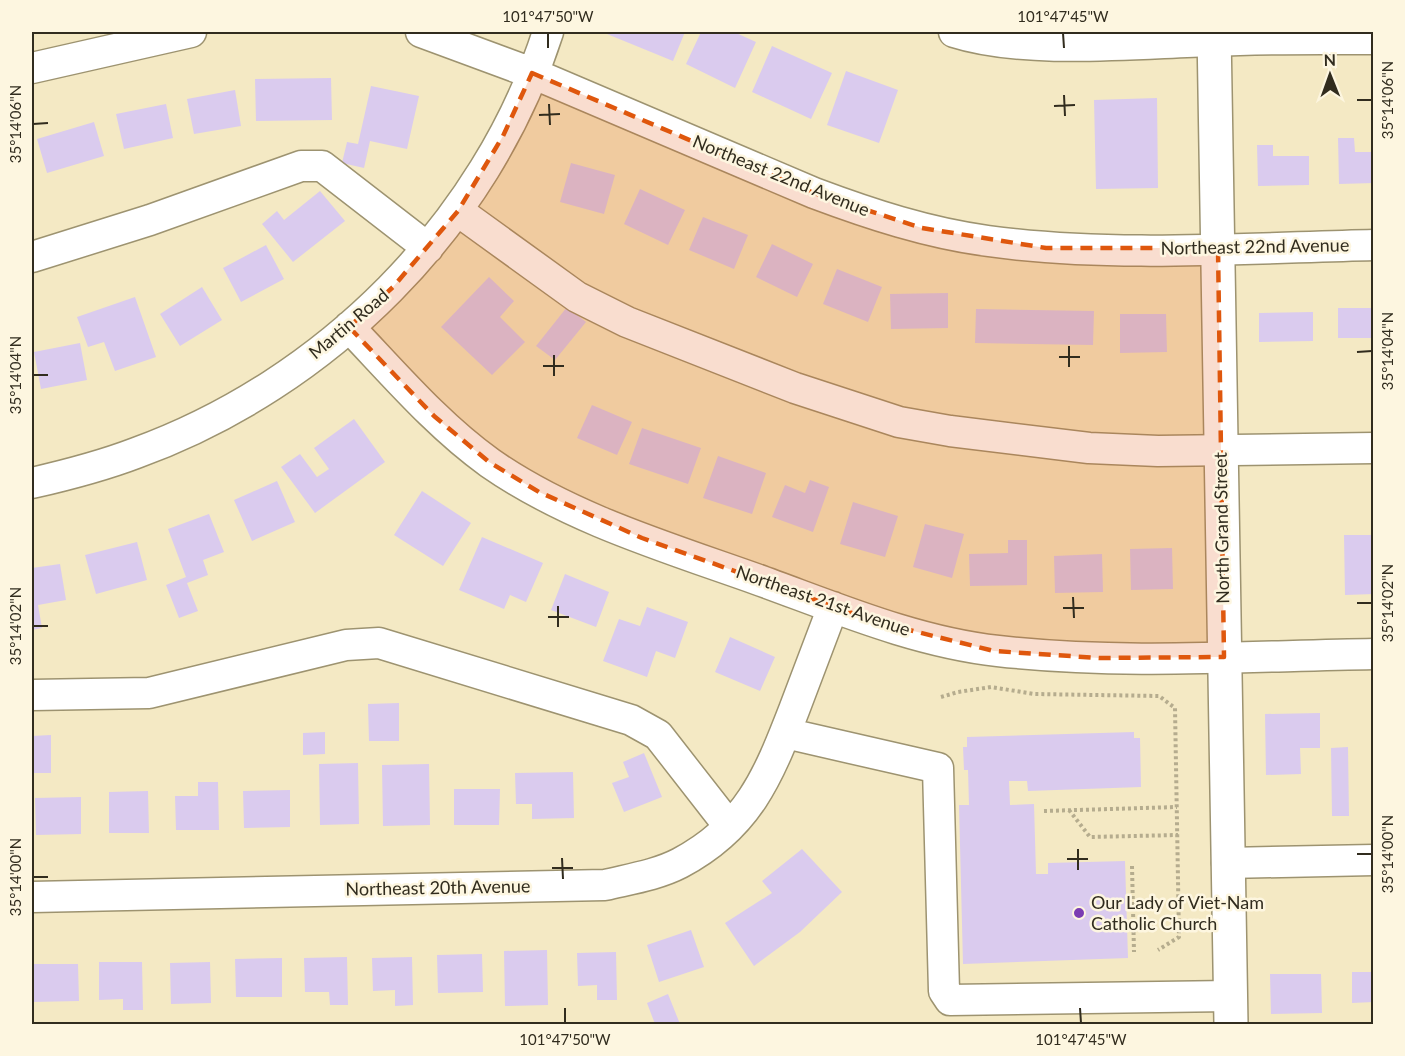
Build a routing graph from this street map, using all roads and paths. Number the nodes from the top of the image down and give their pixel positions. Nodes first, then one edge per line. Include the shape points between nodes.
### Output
1 (190, 32) edge
2 (421, 32) edge
3 (548, 32) edge
4 (954, 32) edge
5 (1214, 36) edge
6 (1374, 39) edge
7 (72, 45) edge
8 (32, 68) edge
9 (532, 73) junction
10 (458, 211) junction
11 (1374, 245) edge
12 (428, 248) junction
13 (1218, 249) junction
14 (32, 257) edge
15 (349, 327) junction
16 (1374, 448) edge
17 (1220, 451) junction
18 (32, 483) edge
19 (833, 607) junction
20 (1374, 654) edge
21 (1224, 657) junction
22 (32, 695) edge
23 (941, 698) dead end
24 (785, 733) junction
25 (1177, 807) junction
26 (1069, 810) junction
27 (1044, 811) dead end
28 (729, 826) junction
29 (1178, 835) junction
30 (1374, 860) edge
31 (1227, 862) junction
32 (1132, 867) dead end
33 (32, 897) edge
34 (1158, 950) dead end
35 (1134, 952) dead end
36 (1231, 1010) edge

1 - 7 street
2 - 9 street, Northeast 22nd Avenue
3 - 9 street, Martin Road
4 - 5 street via 1032,43 1121,45
5 - 6 street
5 - 13 main road, North Grand Street
7 - 8 street
9 - 10 street, Martin Road via 503,136
9 - 13 street, Northeast 22nd Avenue via 814,193 922,228 1046,248
10 - 12 street, Martin Road
10 - 17 street via 577,297 627,322 795,388 899,422 1089,448
11 - 13 street, Northeast 22nd Avenue
12 - 14 street via 322,166 301,166
12 - 15 street, Martin Road
13 - 17 main road, North Grand Street
15 - 18 street, Martin Road via 250,399 193,429 96,467
15 - 19 street, Northeast 21st Avenue via 434,416 489,462 539,492 642,538
16 - 17 street
17 - 21 main road, North Grand Street
19 - 21 street, Northeast 21st Avenue via 930,637 994,651 1099,658
19 - 24 street, Northeast 20th Avenue
20 - 21 street, Northeast 21st Avenue
21 - 31 main road, North Grand Street
22 - 28 street via 149,693 346,645 379,643 631,720 658,735
23 - 25 path via 991,687 1034,694 1159,696 1176,708
24 - 28 street, Northeast 20th Avenue via 764,783
24 - 36 street via 938,768 944,991 950,1000
25 - 26 path
25 - 29 path
26 - 27 path
26 - 29 path via 1090,837
28 - 33 street, Northeast 20th Avenue via 679,863 646,876 605,885
29 - 34 path via 1179,937
30 - 31 street
31 - 36 main road, North Grand Street
32 - 35 path

